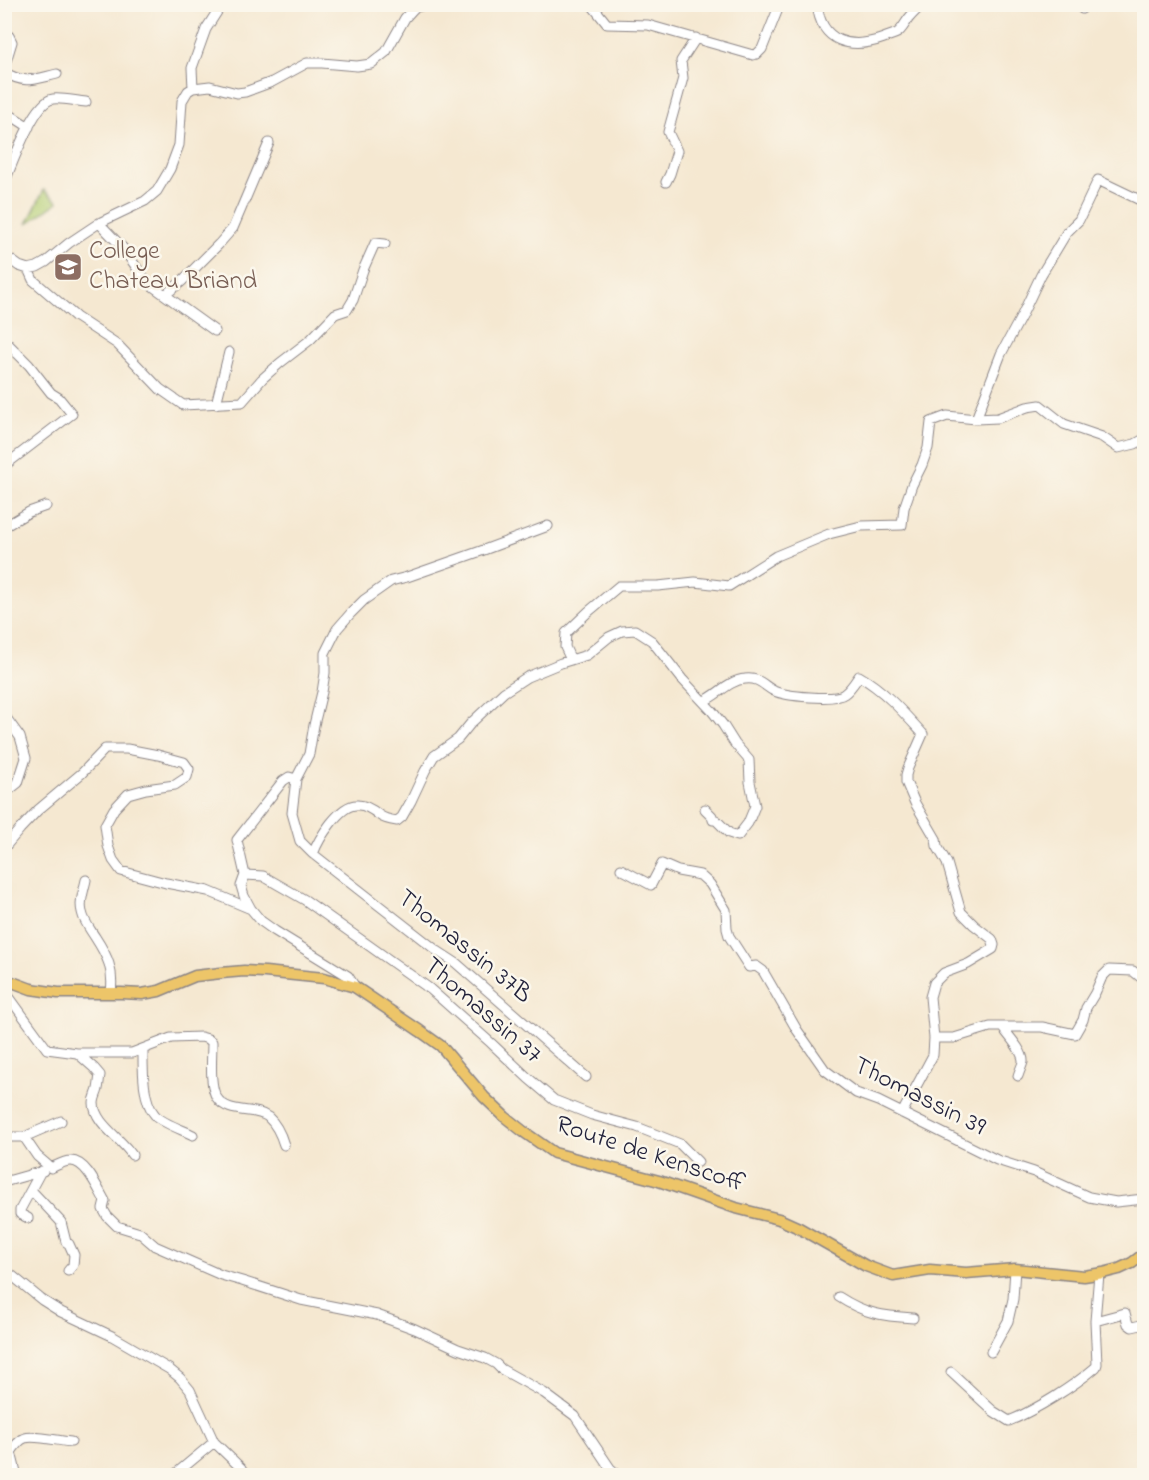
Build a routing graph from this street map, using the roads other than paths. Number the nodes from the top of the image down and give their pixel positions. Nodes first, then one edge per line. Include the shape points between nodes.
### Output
1 (222, 4) edge
2 (441, 4) edge
3 (591, 4) edge
4 (780, 4) edge
5 (817, 4) edge
6 (922, 4) edge
7 (4, 37) edge
8 (696, 38) junction
9 (4, 70) edge
10 (57, 74) dead end
11 (193, 88) junction
12 (86, 102) dead end
13 (4, 111) edge
14 (28, 127) junction
15 (269, 143) dead end
16 (666, 182) dead end
17 (4, 184) edge
18 (1144, 201) edge
19 (99, 224) junction
20 (385, 244) dead end
21 (4, 255) edge
22 (28, 268) junction
23 (165, 295) junction
24 (215, 331) dead end
25 (4, 340) edge
26 (229, 352) dead end
27 (216, 404) junction
28 (976, 419) junction
29 (1144, 439) edge
30 (4, 466) edge
31 (46, 506) dead end
32 (548, 526) dead end
33 (4, 527) edge
34 (571, 660) junction
35 (704, 701) junction
36 (4, 715) edge
37 (296, 779) junction
38 (4, 794) edge
39 (705, 809) dead end
40 (4, 848) edge
41 (313, 854) junction
42 (621, 869) dead end
43 (245, 875) junction
44 (86, 880) dead end
45 (251, 909) junction
46 (4, 979) edge
47 (1144, 980) edge
48 (354, 987) junction
49 (4, 990) edge
50 (111, 993) junction
51 (1002, 1027) junction
52 (934, 1038) junction
53 (142, 1049) junction
54 (77, 1053) junction
55 (1018, 1076) dead end
56 (586, 1077) dead end
57 (902, 1113) junction
58 (61, 1121) dead end
59 (194, 1135) dead end
60 (4, 1137) edge
61 (24, 1137) junction
62 (284, 1145) dead end
63 (132, 1155) dead end
64 (699, 1162) dead end
65 (46, 1170) junction
66 (4, 1182) edge
67 (31, 1190) junction
68 (1144, 1199) edge
69 (28, 1218) dead end
70 (1144, 1254) edge
71 (4, 1269) edge
72 (1016, 1269) junction
73 (68, 1271) dead end
74 (1099, 1274) junction
75 (839, 1297) dead end
76 (913, 1318) dead end
77 (1095, 1321) junction
78 (1141, 1325) dead end
79 (991, 1352) dead end
80 (951, 1372) dead end
81 (71, 1442) dead end
82 (214, 1442) junction
83 (8, 1453) edge
84 (17, 1476) edge
85 (173, 1476) edge
86 (245, 1476) edge
87 (619, 1476) edge

1 - 11 street via 206,29 192,68
2 - 11 street via 414,8 386,52 371,64 307,63 245,92 210,86
3 - 8 street via 607,24 648,25
4 - 8 street via 757,54
5 - 6 street via 825,30 835,39 860,44 899,32
7 - 9 street via 9,36 12,42
8 - 16 street via 681,61 683,78 668,132 677,151
9 - 10 street via 19,80
11 - 19 street via 182,101 179,145 157,191
12 - 14 street via 52,99 42,105
13 - 14 street
14 - 17 street
15 - 23 street via 232,228
18 - 28 street via 1098,180 1079,220 1067,232 1041,275 1000,354
19 - 22 street via 46,262
19 - 23 street via 122,247 147,282
20 - 27 street via 375,243 347,309 335,314 310,340 261,379 242,402
21 - 22 street
22 - 27 street via 33,280 76,317 117,344 160,390 183,405
23 - 24 street
25 - 30 street via 72,414
26 - 27 street
28 - 29 street via 999,418 1040,405 1064,424 1102,437 1118,448
28 - 34 street via 947,416 931,422 928,448 904,508 902,525 861,526 829,534 776,556 729,586 695,582 619,586 566,633 565,647
31 - 33 street
32 - 37 street via 391,580 351,613 324,653 326,673 309,754
34 - 35 street via 587,656 609,637 635,630 652,641
34 - 41 street via 527,677 504,692 458,739 434,756 397,821 358,804 351,806 340,813
35 - 39 street via 749,760 755,806 738,836 713,820
35 - 52 street via 745,679 761,681 787,695 840,697 859,676 923,734 906,782 947,863 961,912 994,942 993,949 944,973 934,983 930,997
36 - 38 street via 20,737 26,758 18,783
37 - 41 street, Thomassin 37B via 292,813 300,841
37 - 43 street via 289,777 283,781 237,840
40 - 45 street via 38,810 105,749 158,755 184,762 189,769 187,777 175,784 128,794 114,809 105,825 113,860 121,871 208,891
41 - 56 street, Thomassin 37B via 456,963
42 - 57 street, Thomassin 39 via 651,885 662,864 700,875 726,910 729,936 749,967 763,971 825,1070 856,1093
43 - 45 street via 241,886
43 - 64 street, Thomassin 37 via 263,876 305,900 430,989 554,1100 680,1144
44 - 50 street via 82,912 111,968
45 - 48 street via 275,931 348,976
46 - 50 main road, Route de Kenscoff via 58,993
47 - 51 street via 1133,971 1109,970 1075,1034 1042,1027
48 - 50 main road, Route de Kenscoff via 324,978 244,971 195,976 142,994
48 - 72 main road, Route de Kenscoff via 441,1046 505,1117 554,1153 659,1181 779,1220 893,1276 930,1270 966,1274
49 - 54 street via 47,1048
51 - 52 street via 954,1038
51 - 55 street via 1022,1057
52 - 57 street via 933,1055
53 - 54 street via 132,1053
53 - 59 street via 144,1088 155,1115
53 - 62 street via 171,1038 208,1039 212,1042 216,1097 226,1107 266,1116 281,1134
54 - 63 street via 100,1075 94,1102 97,1116
57 - 68 street, Thomassin 39 via 998,1160 1089,1197 1116,1202
58 - 61 street
60 - 61 street
61 - 65 street
65 - 66 street
65 - 67 street
65 - 87 street via 70,1161 82,1164 105,1201 103,1209 117,1226 140,1233 155,1246 221,1275 301,1300 377,1315 490,1361 575,1416
67 - 69 street via 20,1214
67 - 73 street via 61,1222 74,1255
70 - 74 main road, Route de Kenscoff via 1119,1269
71 - 82 street via 61,1312 112,1336 180,1378 190,1390
72 - 74 main road, Route de Kenscoff
72 - 79 street via 1008,1321
74 - 77 street
75 - 76 street via 879,1315
77 - 78 street via 1125,1313 1132,1327
77 - 80 street via 1096,1367 1009,1421
81 - 83 street via 23,1438
82 - 85 street
82 - 86 street
83 - 84 street

